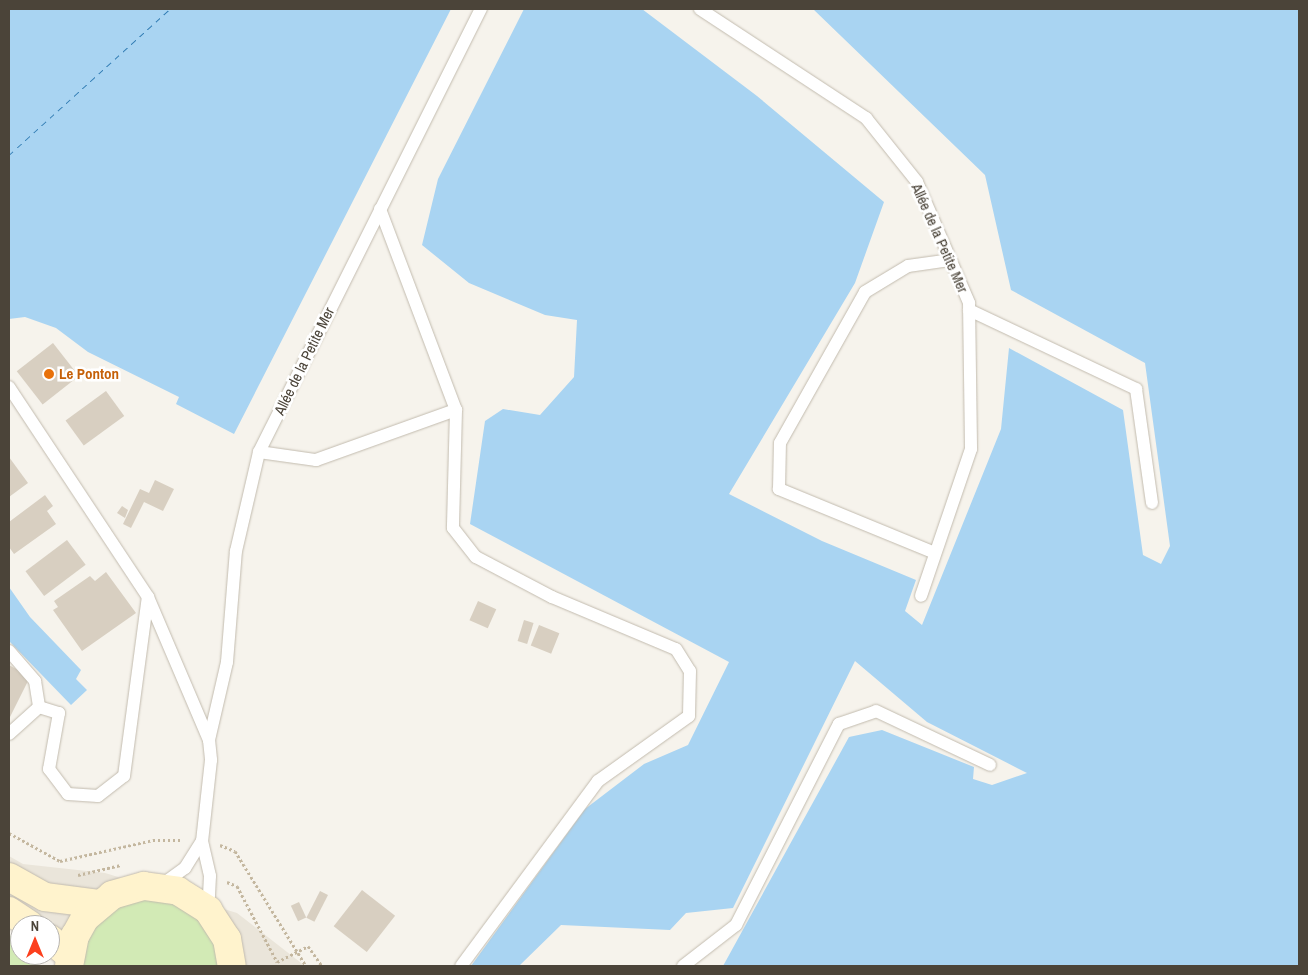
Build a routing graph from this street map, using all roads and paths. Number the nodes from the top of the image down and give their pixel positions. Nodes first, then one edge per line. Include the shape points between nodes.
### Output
1 (481, 9) edge
2 (700, 9) edge
3 (380, 209) junction
4 (950, 260) junction
5 (969, 310) junction
6 (9, 387) edge
7 (456, 410) junction
8 (259, 452) junction
9 (1152, 504) dead end
10 (935, 553) junction
11 (921, 596) dead end
12 (148, 597) junction
13 (9, 651) edge
14 (39, 706) junction
15 (9, 734) edge
16 (209, 740) junction
17 (990, 765) dead end
18 (9, 833) edge
19 (196, 840) junction
20 (220, 844) dead end
21 (210, 876) junction
22 (9, 877) edge
23 (160, 886) junction
24 (99, 904) junction
25 (208, 910) junction
26 (297, 950) junction
27 (63, 953) edge
28 (276, 964) edge
29 (232, 966) edge
30 (306, 966) edge
31 (322, 966) edge
32 (460, 966) edge
33 (683, 966) edge

1 - 3 lane, Allée de la Petite Mer
2 - 4 lane, Allée de la Petite Mer via 866,118 917,182
3 - 7 lane
3 - 8 lane, Allée de la Petite Mer
4 - 5 lane, Allée de la Petite Mer
4 - 10 lane via 908,266 865,292 780,443 779,489
5 - 9 lane via 1136,389
5 - 10 lane, Allée de la Petite Mer via 970,449
6 - 12 lane, Allée de la Petite Mer
7 - 8 lane via 316,460
7 - 32 lane via 453,528 476,557 552,597 676,649 690,671 689,716 598,781
8 - 16 lane, Allée de la Petite Mer via 236,551 227,662
10 - 11 lane, Allée de la Petite Mer
12 - 14 lane via 124,776 98,796 68,794 49,769 59,713
12 - 16 lane, Allée de la Petite Mer
13 - 14 lane via 36,681
14 - 15 lane
16 - 19 lane, Allée de la Petite Mer via 211,760
17 - 33 lane via 876,711 839,724 736,925
18 - 19 path via 60,861 153,840
19 - 21 lane
19 - 23 lane via 185,868
20 - 26 path via 235,851
21 - 25 lane
21 - 28 path via 237,886
22 - 24 main road via 46,897
23 - 24 main road via 128,889
23 - 25 main road via 194,898
24 - 27 main road
25 - 29 main road via 227,939
26 - 28 path
26 - 30 path
26 - 31 path via 308,946

